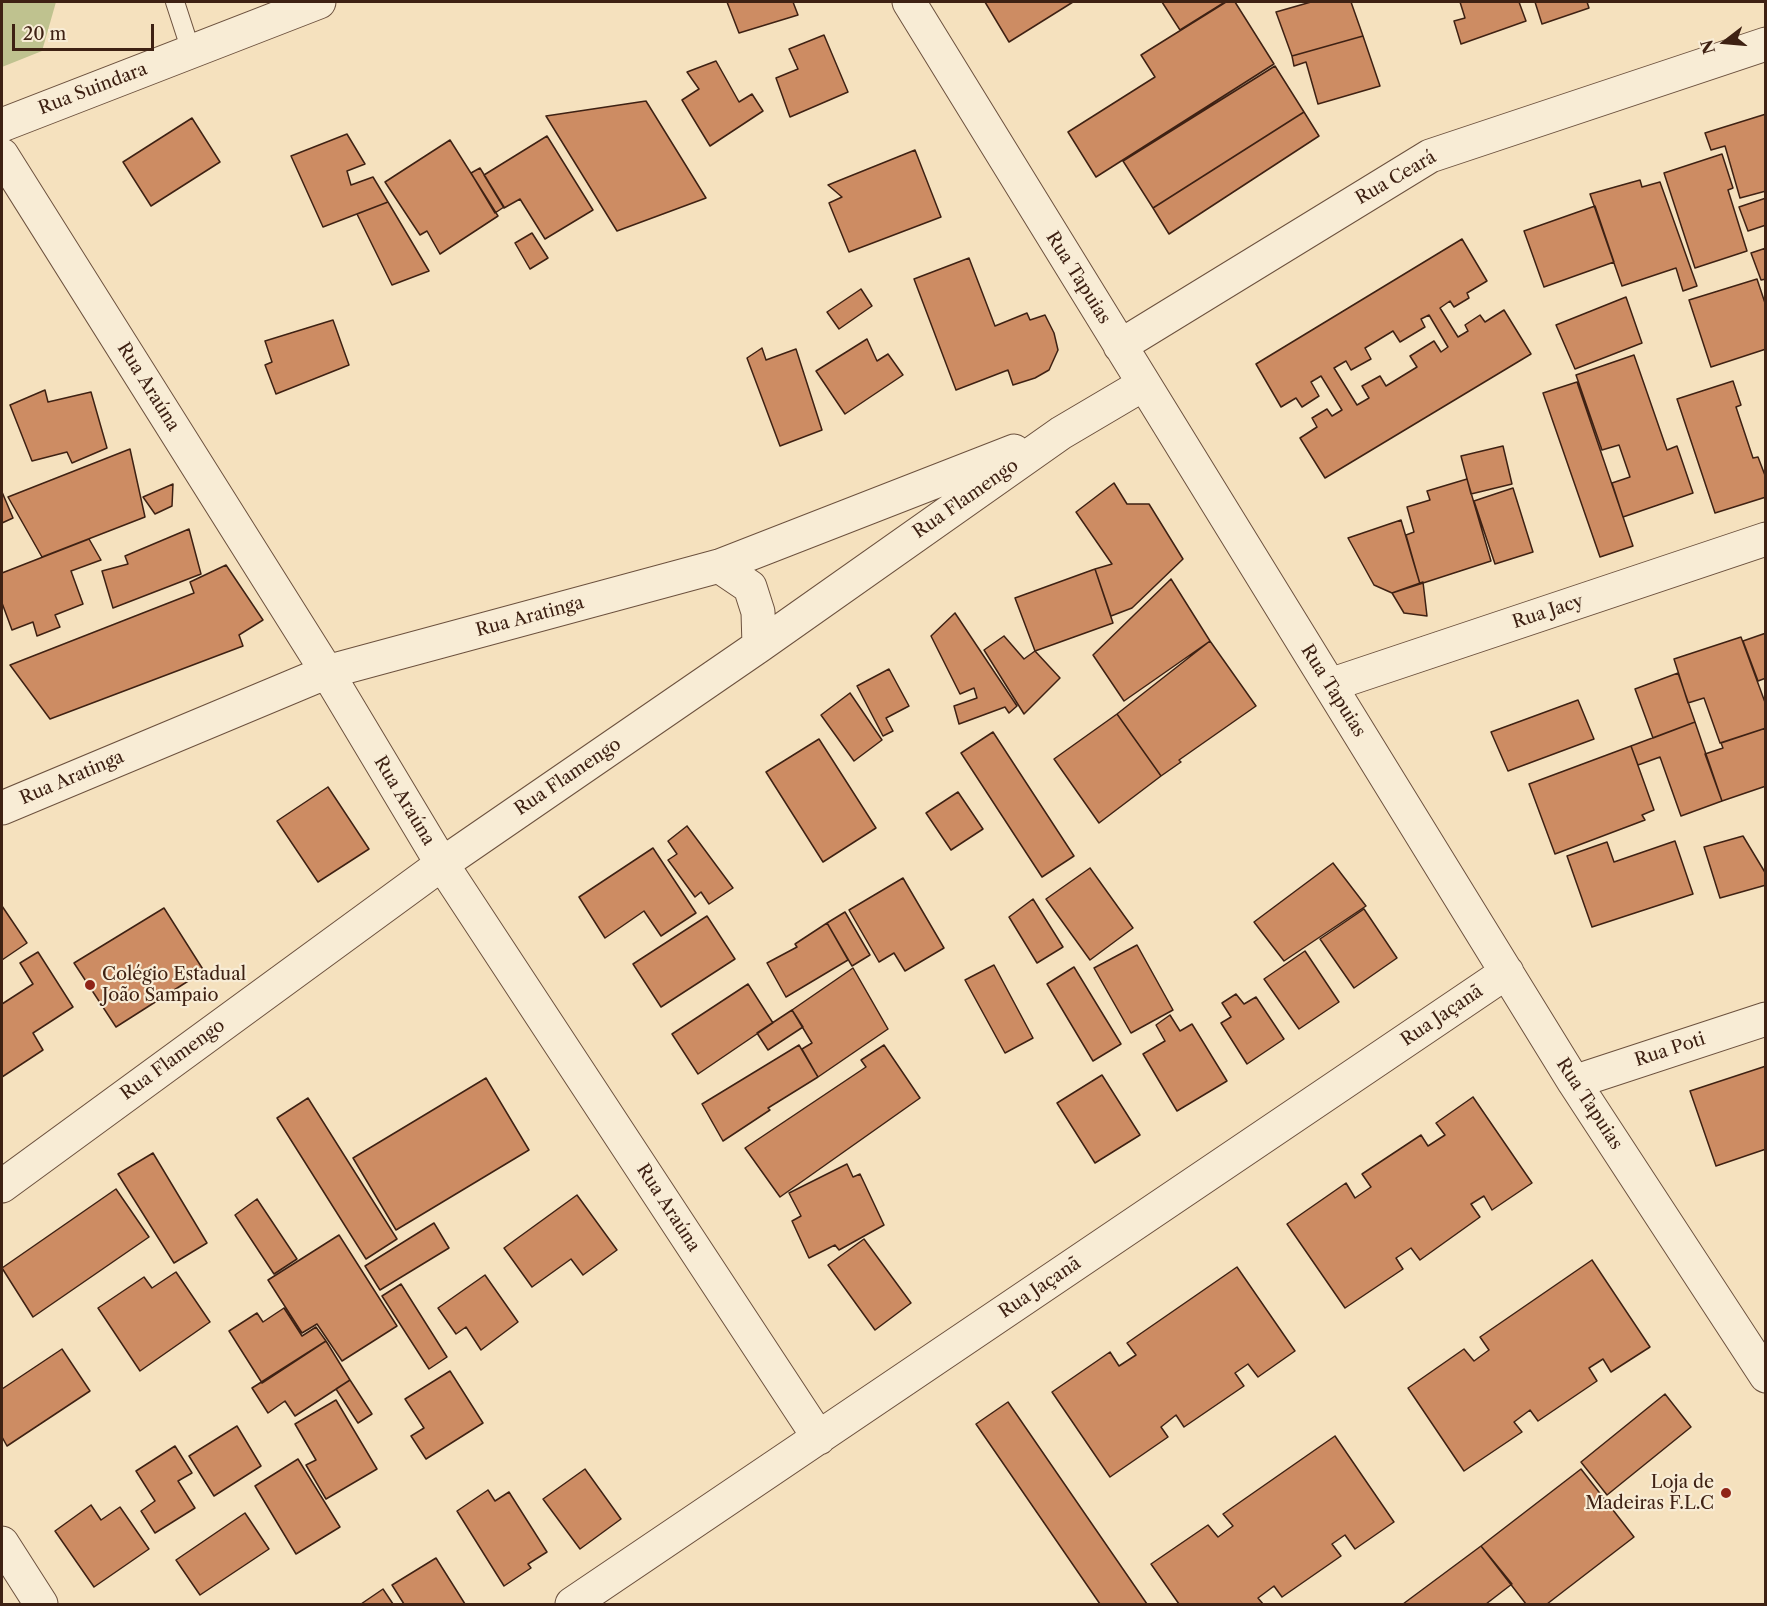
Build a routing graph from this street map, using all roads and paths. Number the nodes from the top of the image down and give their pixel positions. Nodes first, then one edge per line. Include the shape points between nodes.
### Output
1 (175, 2) edge
2 (319, 2) edge
3 (909, 2) edge
4 (1766, 44) edge
5 (190, 51) junction
6 (2, 125) edge
7 (2, 155) edge
8 (1120, 346) junction
9 (1144, 384) junction
10 (1061, 432) junction
11 (1766, 539) edge
12 (719, 566) junction
13 (759, 646) junction
14 (327, 672) junction
15 (1330, 685) junction
16 (2, 808) edge
17 (442, 864) junction
18 (1507, 972) junction
19 (1766, 1019) edge
20 (1574, 1082) junction
21 (2, 1186) edge
22 (1766, 1376) edge
23 (819, 1438) junction
24 (2, 1542) edge
25 (41, 1605) edge
26 (572, 1605) edge

1 - 5 lane
2 - 5 street, Rua Suindara
3 - 8 street, Rua Tapuias
4 - 8 street, Rua Ceará via 1430,156
5 - 6 street, Rua Suindara
7 - 14 street, Rua Araúna
8 - 9 street, Rua Tapuias
9 - 10 street, Rua Flamengo
9 - 15 street, Rua Tapuias
10 - 12 street, Rua Aratinga
10 - 13 street, Rua Flamengo
11 - 15 street, Rua Jacy
12 - 13 street via 750,587 758,612
12 - 14 street, Rua Aratinga
13 - 17 street, Rua Flamengo
14 - 16 street, Rua Aratinga
14 - 17 street, Rua Araúna
15 - 18 street, Rua Tapuias
17 - 21 street, Rua Flamengo
17 - 23 street, Rua Araúna
18 - 20 street, Rua Tapuias
18 - 23 street, Rua Jaçanã
19 - 20 street, Rua Poti
20 - 22 street, Rua Tapuias
23 - 26 street, Rua Jaçanã
24 - 25 street

